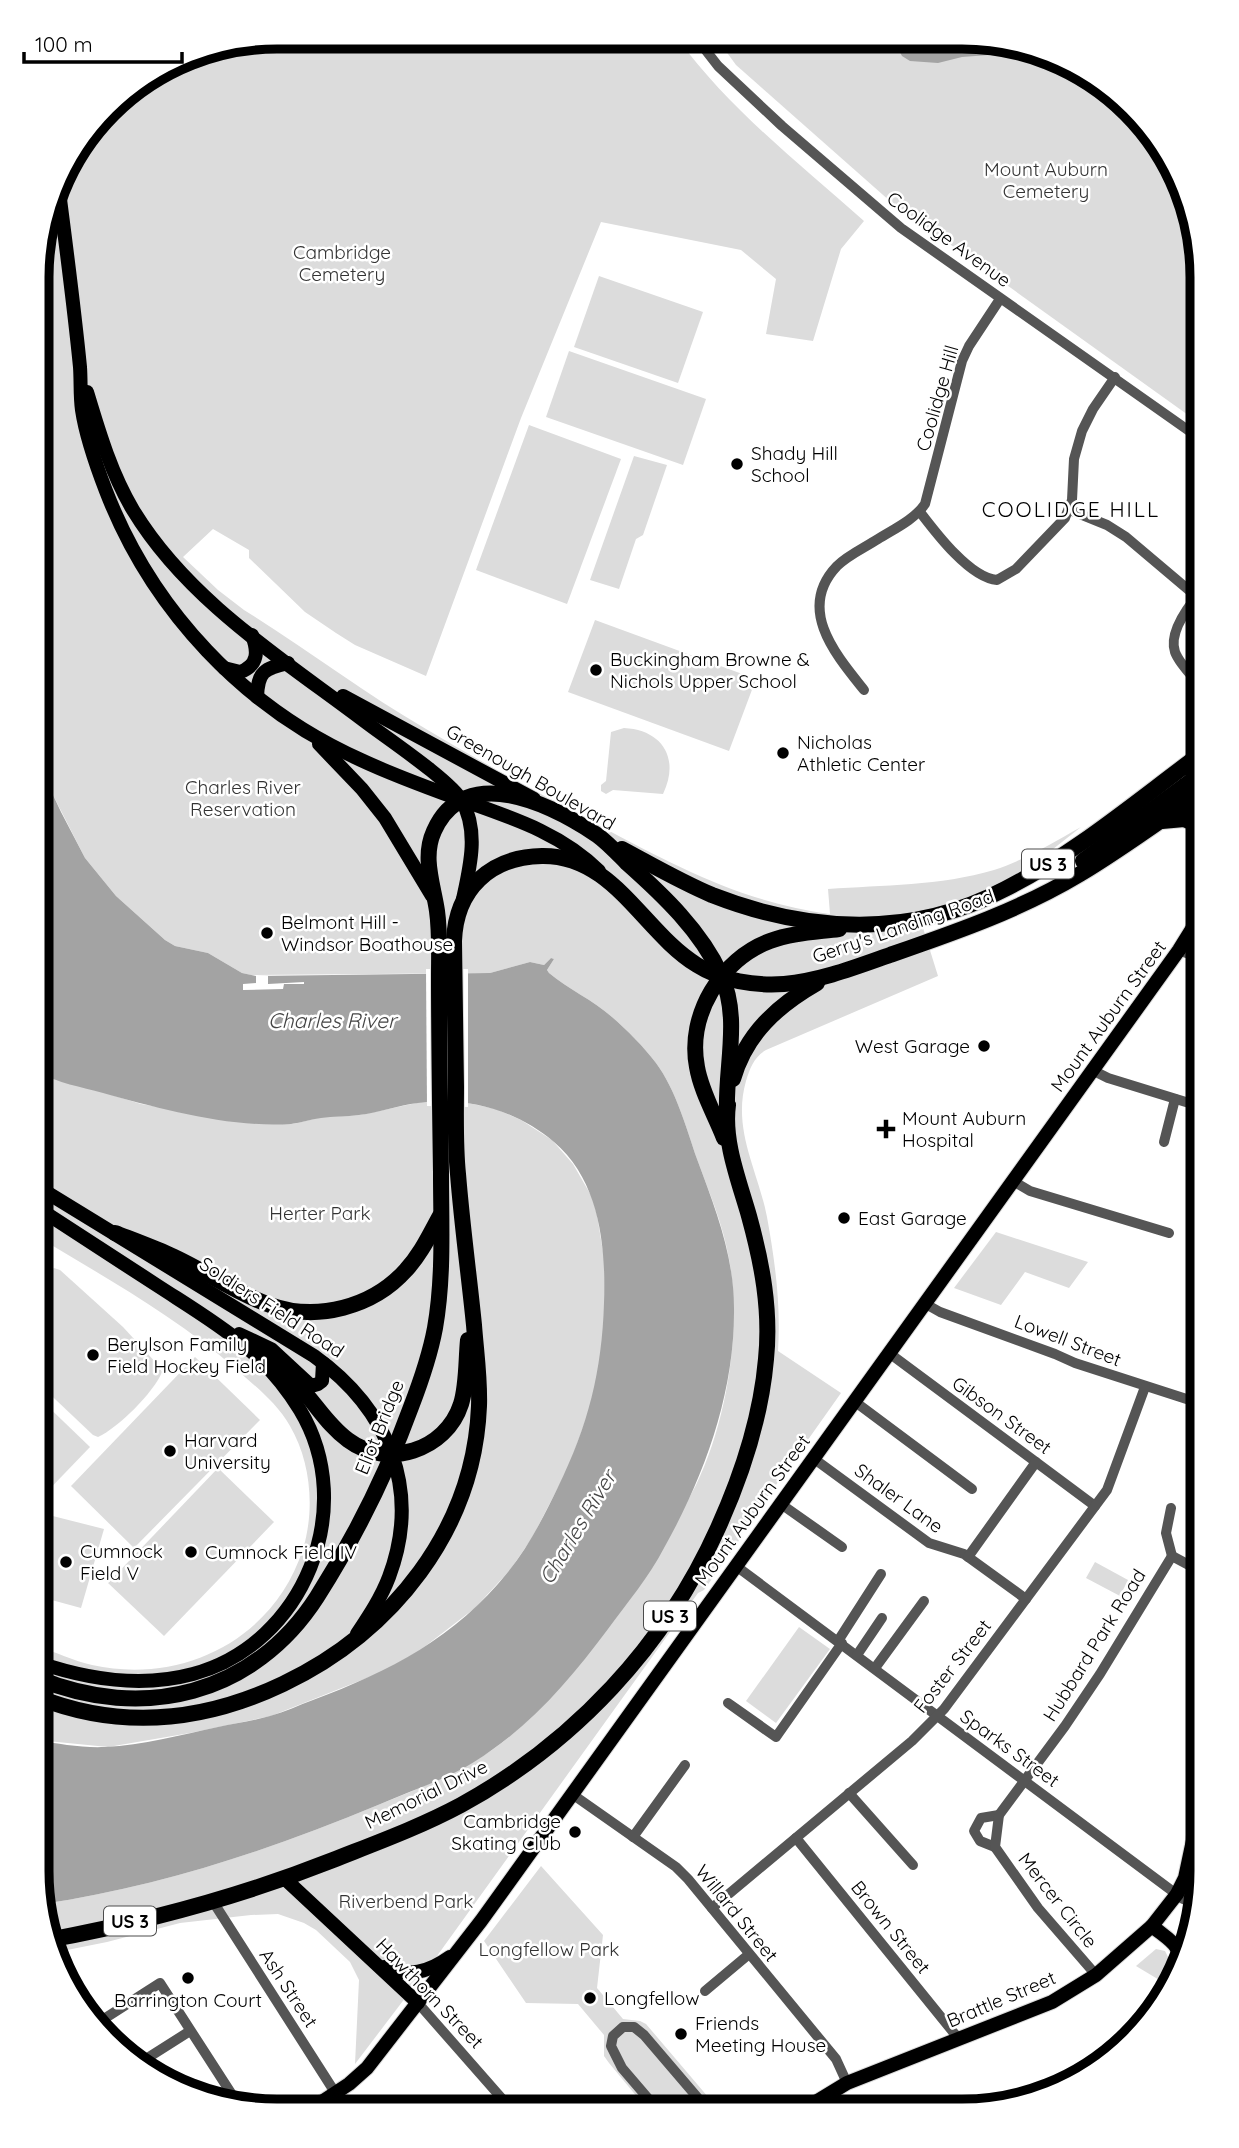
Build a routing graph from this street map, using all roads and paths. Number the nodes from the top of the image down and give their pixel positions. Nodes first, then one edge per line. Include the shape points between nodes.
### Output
1 (706, 49) edge
2 (61, 206) edge
3 (1000, 299) junction
4 (80, 370) junction
5 (1115, 377) junction
6 (1190, 431) edge
7 (1070, 510) junction
8 (920, 512) junction
9 (1190, 587) edge
10 (1190, 609) edge
11 (252, 635) junction
12 (288, 663) junction
13 (222, 667) junction
14 (1190, 673) edge
15 (306, 677) junction
16 (864, 690) dead end
17 (257, 697) junction
18 (309, 733) junction
19 (1190, 762) edge
20 (1190, 782) edge
21 (461, 800) junction
22 (1190, 800) edge
23 (559, 815) junction
24 (1190, 821) edge
25 (1156, 823) junction
26 (598, 836) junction
27 (617, 889) junction
28 (435, 902) junction
29 (461, 904) junction
30 (1012, 910) junction
31 (873, 925) junction
32 (1190, 932) edge
33 (446, 941) junction
34 (1179, 950) junction
35 (1190, 954) edge
36 (841, 972) junction
37 (722, 976) junction
38 (1092, 1070) junction
39 (1175, 1099) junction
40 (1190, 1103) edge
41 (727, 1113) junction
42 (448, 1135) junction
43 (1164, 1142) dead end
44 (734, 1164) junction
45 (1013, 1181) junction
46 (49, 1193) edge
47 (441, 1214) junction
48 (49, 1215) edge
49 (115, 1233) junction
50 (1169, 1233) dead end
51 (924, 1303) junction
52 (472, 1306) junction
53 (228, 1330) junction
54 (251, 1349) junction
55 (888, 1353) junction
56 (323, 1363) junction
57 (1145, 1387) junction
58 (1190, 1400) edge
59 (854, 1401) junction
60 (392, 1454) junction
61 (813, 1458) junction
62 (1037, 1462) junction
63 (972, 1489) dead end
64 (781, 1504) junction
65 (1095, 1506) junction
66 (1171, 1508) dead end
67 (842, 1547) dead end
68 (1172, 1556) junction
69 (968, 1557) junction
70 (736, 1566) junction
71 (1190, 1566) edge
72 (881, 1574) dead end
73 (1026, 1599) junction
74 (924, 1601) dead end
75 (882, 1618) dead end
76 (840, 1642) junction
77 (350, 1644) junction
78 (857, 1654) junction
79 (49, 1666) edge
80 (875, 1668) junction
81 (49, 1682) edge
82 (49, 1701) edge
83 (728, 1703) dead end
84 (938, 1716) junction
85 (685, 1766) dead end
86 (1024, 1780) junction
87 (849, 1793) junction
88 (572, 1794) junction
89 (999, 1815) junction
90 (633, 1836) junction
91 (796, 1838) junction
92 (995, 1847) junction
93 (1190, 1854) edge
94 (913, 1865) dead end
95 (284, 1878) junction
96 (1177, 1894) junction
97 (212, 1900) junction
98 (1188, 1900) edge
99 (712, 1908) junction
100 (1152, 1926) junction
101 (59, 1937) edge
102 (1176, 1948) edge
103 (459, 1950) junction
104 (748, 1955) junction
105 (373, 1960) junction
106 (1096, 1975) junction
107 (705, 1991) dead end
108 (418, 2003) junction
109 (105, 2020) edge
110 (190, 2031) junction
111 (958, 2038) junction
112 (147, 2058) edge
113 (847, 2082) junction
114 (231, 2094) edge
115 (333, 2099) edge
116 (335, 2099) edge
117 (502, 2099) edge
118 (649, 2099) edge
119 (699, 2099) edge
120 (820, 2099) edge

1 - 3 street, Coolidge Avenue via 827,167 919,243
2 - 4 main road, Greenough Boulevard
3 - 5 street, Coolidge Avenue
3 - 8 street, Coolidge Hill via 962,361 928,497
4 - 11 main road, Greenough Boulevard via 108,457 138,517 189,582
4 - 13 main road, Greenough Boulevard via 87,432 119,522 166,602
5 - 6 street, Coolidge Avenue
5 - 7 street via 1082,431 1074,459
7 - 8 street via 1016,569 997,580 976,573
7 - 9 street via 1126,537
8 - 16 street via 846,559 831,573 822,591 820,618 826,635
10 - 14 street via 1174,645
11 - 12 main road, Greenough Boulevard
11 - 13 main road via 257,653 252,665 240,672
12 - 15 main road, Greenough Boulevard
12 - 17 main road via 262,674
13 - 17 main road, Greenough Boulevard
15 - 21 main road, Greenough Boulevard
15 - 23 main road, Greenough Boulevard
17 - 18 main road, Greenough Boulevard
18 - 21 main road, Greenough Boulevard via 361,760
18 - 28 main road, Greenough Boulevard via 380,811
19 - 31 highway, Gerry's Landing Road / US 3 via 1065,853 1008,888 929,918
20 - 30 highway
21 - 23 highway via 499,793
21 - 27 main road, Greenough Boulevard via 517,819 563,842
21 - 28 highway via 443,815 430,842 428,865
21 - 29 main road via 472,848
22 - 25 highway, Gerry's Landing Road / US 3
23 - 26 highway, Greenough Boulevard
24 - 25 highway
25 - 30 highway, Gerry's Landing Road / US 3 via 1088,870
26 - 31 highway, Gerry's Landing Road via 689,884 748,907 793,918
26 - 37 highway, Greenough Boulevard via 676,910
27 - 29 highway, Gerry's Landing Road via 580,862 533,856 491,870
27 - 37 highway, Gerry's Landing Road via 677,951
28 - 33 highway
29 - 33 highway, Eliot Bridge
30 - 36 highway, Gerry's Landing Road / US 3
31 - 37 highway, US 3 via 769,941 743,955
32 - 34 main road, Mount Auburn Street
33 - 42 highway, Eliot Bridge
34 - 35 street
34 - 38 main road, Mount Auburn Street
36 - 37 highway, Gerry's Landing Road via 782,984
36 - 41 highway, US 3 via 794,997 761,1026 736,1069
37 - 41 highway, Greenough Boulevard via 731,1018
37 - 44 highway, US 3 via 701,1015 696,1054 699,1076
38 - 39 street
38 - 45 main road, Mount Auburn Street
39 - 40 street
39 - 43 street
41 - 44 highway, US 3
42 - 47 highway, Eliot Bridge
42 - 52 highway, Eliot Bridge via 458,1177
44 - 95 highway, Memorial Drive / US 3 via 766,1296 764,1374 736,1485 683,1595 614,1686 521,1768 440,1815
45 - 50 street via 1030,1191
45 - 51 main road, Mount Auburn Street
46 - 49 main road, Soldiers Field Road
47 - 49 highway via 415,1259 391,1284 352,1306 319,1312 270,1305 169,1254
47 - 60 highway, Eliot Bridge via 435,1329
48 - 53 main road
49 - 56 main road, Soldiers Field Road
51 - 55 main road, Mount Auburn Street
51 - 57 street, Lowell Street
52 - 60 highway via 457,1414 431,1443
52 - 77 highway, Eliot Bridge via 478,1415 462,1496 423,1569 387,1612
53 - 54 main road
53 - 56 main road via 265,1345 311,1386 322,1381
54 - 60 highway via 293,1381 347,1439 367,1451
54 - 79 main road via 297,1405 321,1468 324,1508 320,1538 309,1574 293,1602 253,1644 217,1665 184,1676 112,1680
55 - 59 main road, Mount Auburn Street
55 - 62 street, Gibson Street
56 - 60 main road, Soldiers Field Road via 366,1404 384,1431
57 - 58 street, Lowell Street
57 - 65 street, Foster Street via 1111,1481
59 - 61 main road, Mount Auburn Street
59 - 63 street
60 - 77 main road, Soldiers Field Road via 400,1508 397,1551 382,1593
60 - 81 highway, Eliot Bridge via 359,1524 312,1605 282,1642 253,1665 211,1686 158,1697 93,1695
61 - 64 main road, Mount Auburn Street
61 - 69 street, Shaler Lane via 929,1544
62 - 65 street, Gibson Street
62 - 69 street
64 - 67 street
64 - 70 main road, Mount Auburn Street
65 - 73 street, Foster Street
66 - 68 street via 1166,1533
68 - 71 street
68 - 86 street, Hubbard Park Road via 1065,1727
69 - 73 street, Shaler Lane
70 - 76 street, Sparks Street
70 - 88 main road, Mount Auburn Street
72 - 76 street
73 - 84 street, Foster Street
74 - 80 street
75 - 78 street
76 - 78 street, Sparks Street
76 - 83 street via 776,1737
77 - 82 highway, Soldiers Field Road via 277,1687 192,1714 145,1719 105,1716
78 - 80 street, Sparks Street
80 - 84 street, Sparks Street
84 - 86 street, Sparks Street
84 - 87 street, Foster Street
85 - 90 street
86 - 89 street, Mercer Circle
86 - 96 street, Sparks Street
87 - 91 street, Foster Street
87 - 94 street
88 - 90 street, Willard Street
88 - 103 main road, Mount Auburn Street
89 - 92 street, Mercer Circle
89 - 92 street, Mercer Circle via 981,1818 974,1831 980,1841
90 - 99 street, Willard Street via 680,1871
91 - 99 street, Foster Street
91 - 111 street, Brown Street
92 - 106 street, Mercer Circle via 1038,1908
93 - 96 main road, Brattle Street
95 - 97 highway, Memorial Drive / US 3
95 - 105 main road, Hawthorn Street
96 - 98 street, Sparks Street
96 - 100 main road, Brattle Street
97 - 101 highway, Memorial Drive / US 3
97 - 115 street, Ash Street
99 - 104 street, Willard Street
100 - 102 main road
100 - 106 main road, Brattle Street
103 - 105 main road via 418,1973 393,1970
103 - 108 main road, Mount Auburn Street
104 - 107 street
104 - 113 street, Willard Street via 836,2059
105 - 108 main road, Hawthorn Street
106 - 111 main road, Brattle Street via 1052,2002
108 - 116 main road, Mount Auburn Street via 367,2068
108 - 117 street, Hawthorn Street
109 - 110 street via 159,1983
110 - 112 street
110 - 114 street
111 - 113 main road, Brattle Street
113 - 120 main road, Brattle Street
118 - 119 street via 622,2068 611,2046 613,2036 623,2028 634,2027 644,2035

